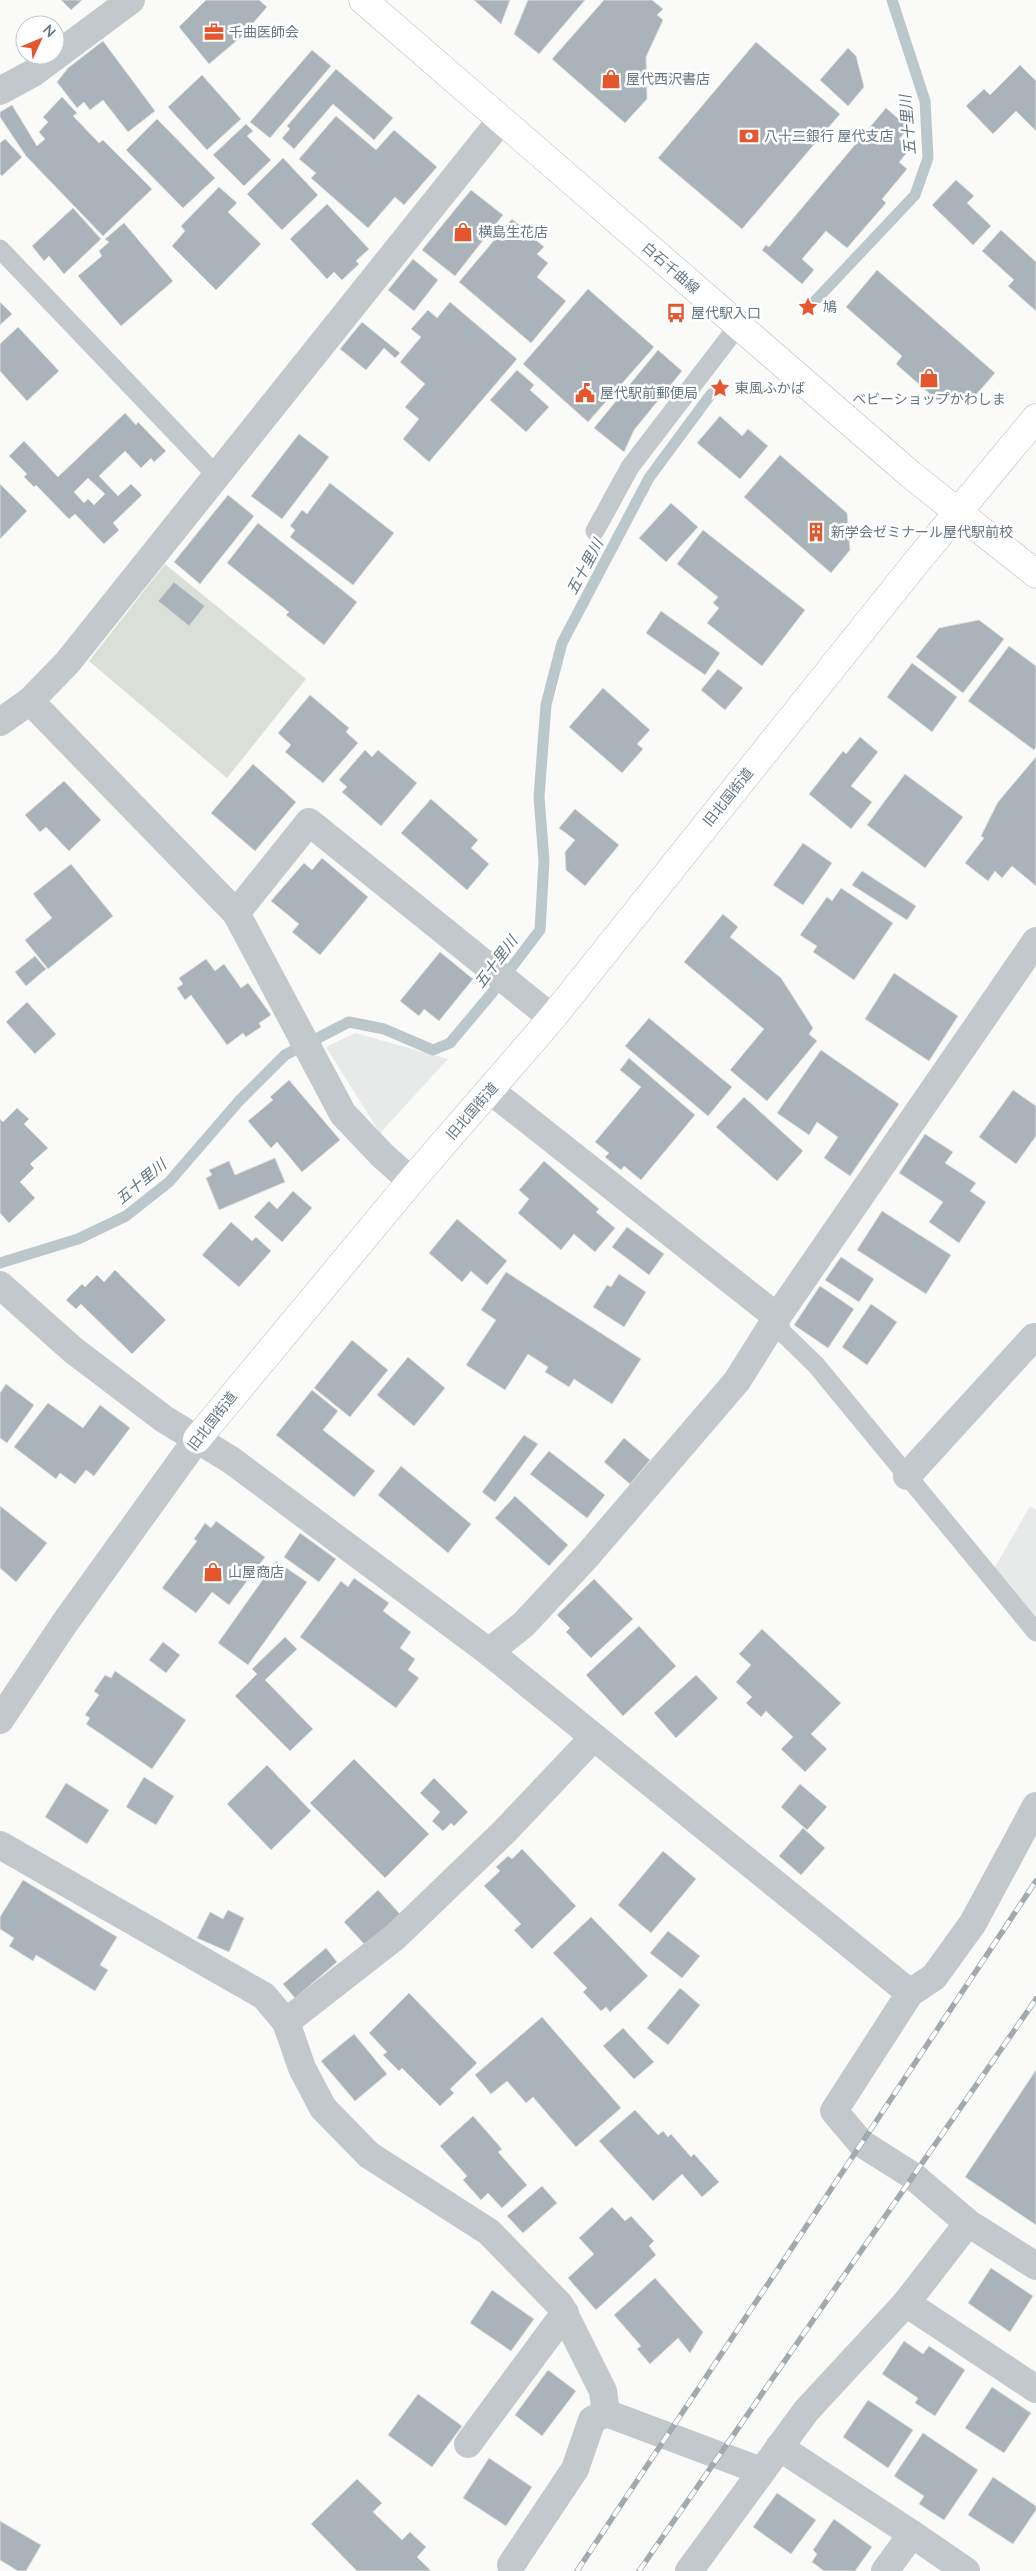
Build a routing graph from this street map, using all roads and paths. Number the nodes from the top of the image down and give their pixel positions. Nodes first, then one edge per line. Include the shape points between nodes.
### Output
1 (131, 0) edge
2 (363, 0) edge
3 (0, 91) edge
4 (501, 120) junction
5 (0, 249) edge
6 (738, 326) junction
7 (1036, 418) edge
8 (216, 475) junction
9 (957, 512) junction
10 (594, 531) dead end
11 (1036, 574) edge
12 (30, 701) junction
13 (0, 722) edge
14 (236, 913) junction
15 (1036, 941) edge
16 (552, 1018) junction
17 (490, 1090) junction
18 (411, 1181) junction
19 (0, 1285) edge
20 (777, 1317) junction
21 (1034, 1337) dead end
22 (197, 1439) junction
23 (907, 1476) junction
24 (1036, 1632) edge
25 (489, 1652) junction
26 (0, 1720) edge
27 (593, 1738) junction
28 (1036, 1806) edge
29 (0, 1845) edge
30 (910, 1993) junction
31 (286, 2022) junction
32 (968, 2223) junction
33 (1036, 2266) edge
34 (906, 2303) junction
35 (565, 2313) junction
36 (1036, 2389) edge
37 (606, 2413) junction
38 (468, 2444) dead end
39 (779, 2446) junction
40 (761, 2471) junction
41 (912, 2534) junction
42 (511, 2565) dead end
43 (688, 2571) edge
44 (885, 2571) edge
45 (966, 2571) edge

1 - 3 street via 33,73
2 - 4 street, 白石千曲線
4 - 6 street, 白石千曲線
4 - 8 street
5 - 8 lane
6 - 9 street, 白石千曲線
6 - 10 lane via 630,467
7 - 9 street
8 - 12 street via 67,662
9 - 11 street, 白石千曲線
9 - 16 street, 旧北国街道
12 - 13 street
12 - 14 street
14 - 16 street via 309,822
14 - 18 street via 343,1114
15 - 20 street
16 - 17 street, 旧北国街道
17 - 18 street, 旧北国街道
17 - 20 street
18 - 22 street, 旧北国街道
19 - 22 street via 73,1350
20 - 23 lane via 782,1332 816,1365
20 - 25 street via 737,1381 718,1404 587,1556 524,1624
21 - 23 street
22 - 25 street via 231,1460
22 - 26 street, 旧北国街道 via 64,1624
23 - 24 lane
25 - 27 street
27 - 30 street
27 - 31 street via 506,1831 395,1937
28 - 30 street via 973,1923 934,1977
29 - 31 street via 264,1996
30 - 32 street via 834,2111 861,2143 913,2176
31 - 35 street via 302,2068 322,2108 369,2155 489,2232
32 - 33 street
32 - 34 street
34 - 36 street
34 - 39 street via 806,2411
35 - 37 street via 603,2391
35 - 38 street
37 - 40 street
37 - 42 street via 592,2420 575,2469
39 - 40 street
39 - 41 street
40 - 43 street
41 - 44 street
41 - 45 street

